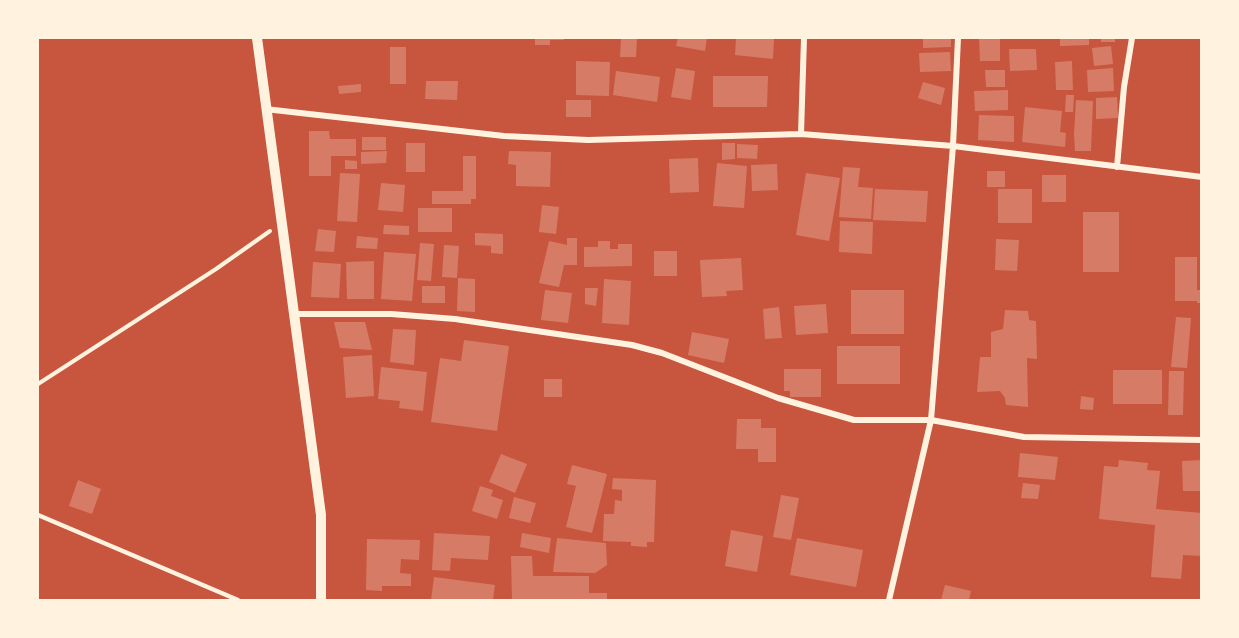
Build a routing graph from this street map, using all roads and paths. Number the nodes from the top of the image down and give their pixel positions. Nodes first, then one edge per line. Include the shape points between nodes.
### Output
1 (257, 38) edge
2 (804, 38) edge
3 (958, 38) edge
4 (1132, 38) edge
5 (265, 109) junction
6 (801, 134) junction
7 (953, 146) junction
8 (1118, 167) junction
9 (1202, 177) edge
10 (281, 223) junction
11 (294, 314) junction
12 (38, 384) edge
13 (931, 420) junction
14 (1202, 440) edge
15 (38, 515) edge
16 (238, 600) edge
17 (321, 600) edge
18 (889, 600) edge

1 - 5 street
2 - 6 street
3 - 7 street
4 - 8 street
5 - 6 street via 504,136 588,140
5 - 10 street
6 - 7 street
7 - 8 street
7 - 13 street
8 - 9 street
10 - 11 street
10 - 12 path via 216,270
11 - 13 street via 391,314 455,319 632,345 778,398 854,420
11 - 17 street via 321,515
13 - 14 street via 1024,437
13 - 18 street
15 - 16 lane

